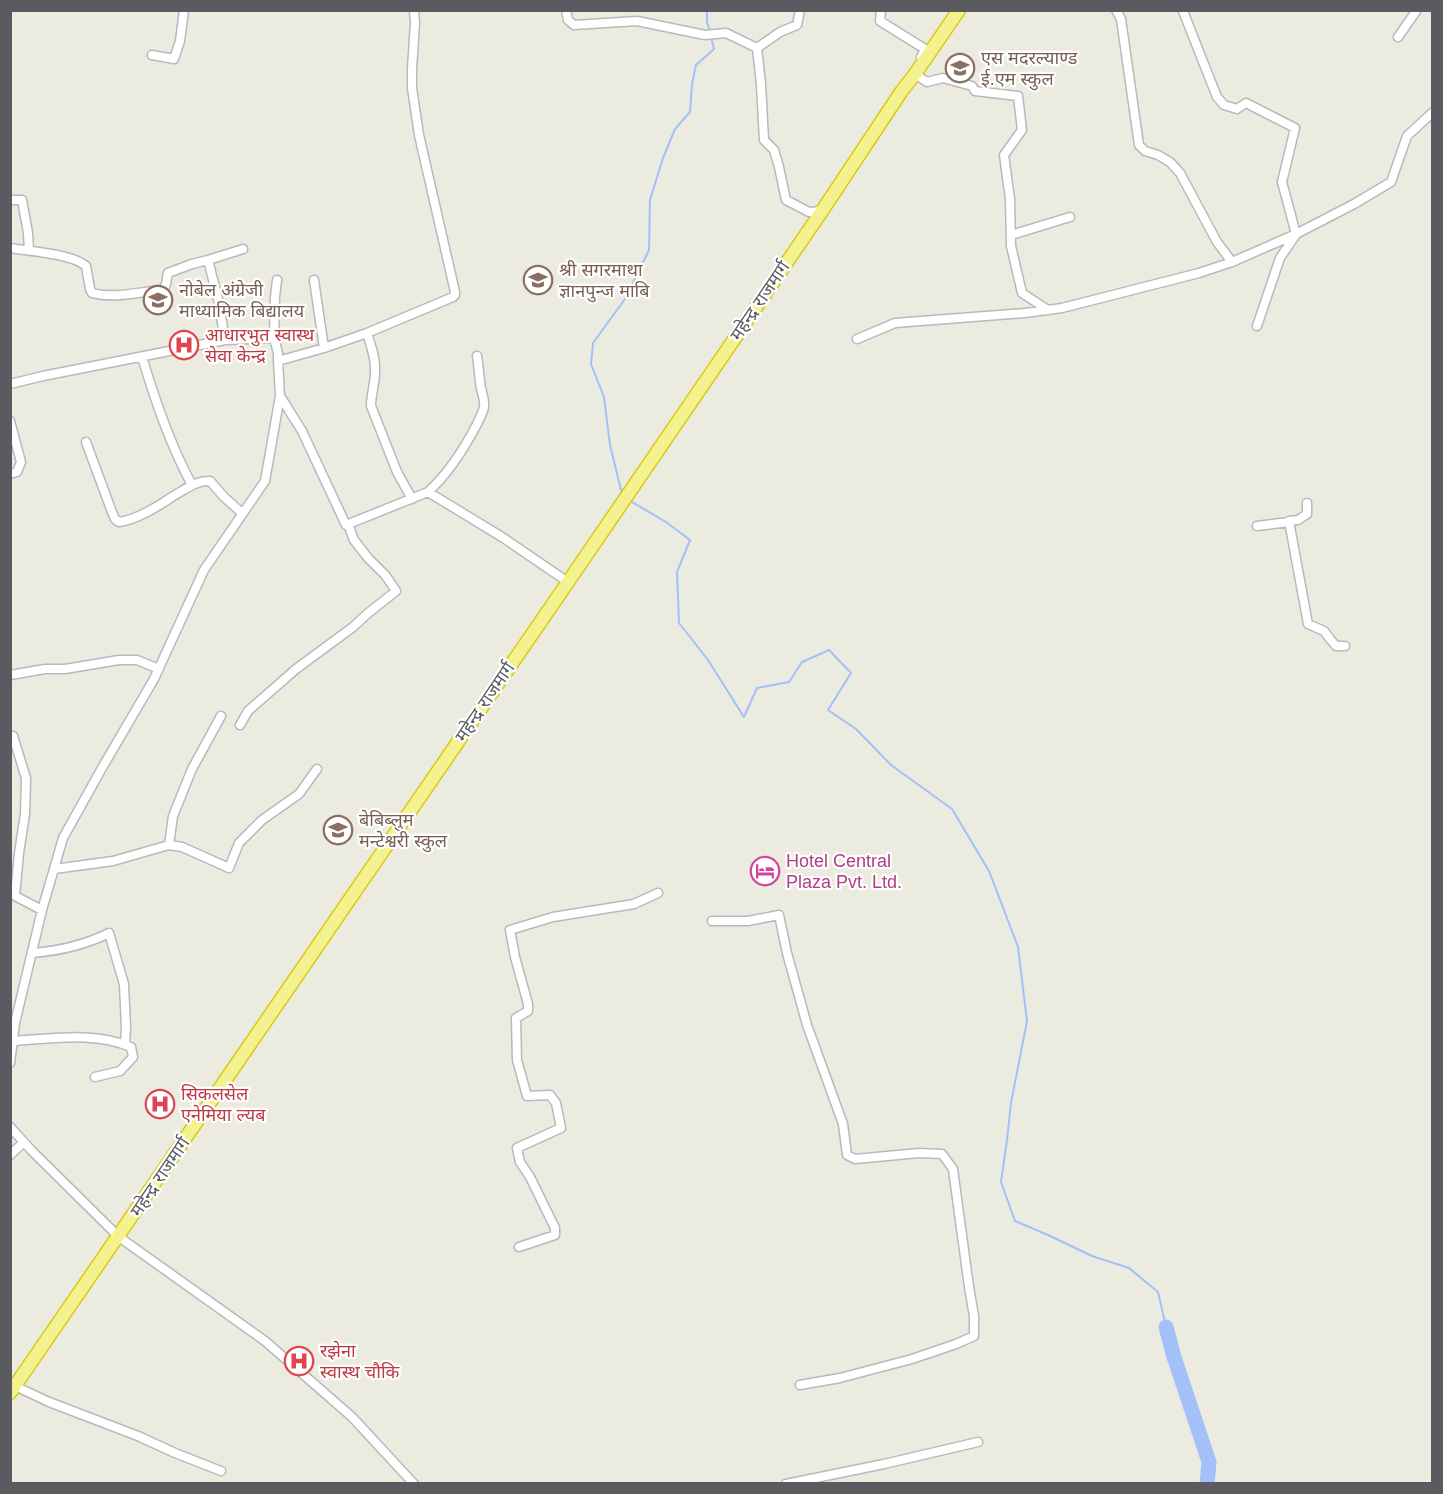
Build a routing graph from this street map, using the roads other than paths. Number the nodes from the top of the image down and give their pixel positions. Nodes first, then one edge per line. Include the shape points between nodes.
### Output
1 (184, 10) edge
2 (414, 10) edge
3 (566, 10) edge
4 (800, 10) edge
5 (881, 10) edge
6 (959, 10) edge
7 (1116, 10) edge
8 (1417, 10) edge
9 (1183, 11) edge
10 (1398, 37) dead end
11 (757, 48) junction
12 (152, 54) dead end
13 (915, 74) junction
14 (902, 92) junction
15 (1432, 113) edge
16 (10, 200) edge
17 (822, 211) junction
18 (1070, 217) dead end
19 (1296, 234) junction
20 (1011, 235) junction
21 (10, 248) edge
22 (243, 249) dead end
23 (29, 250) junction
24 (208, 260) junction
25 (1232, 262) junction
26 (277, 280) dead end
27 (314, 280) dead end
28 (1048, 310) junction
29 (1257, 326) dead end
30 (367, 333) junction
31 (274, 338) junction
32 (857, 339) dead end
33 (225, 340) junction
34 (324, 348) junction
35 (477, 356) dead end
36 (142, 357) junction
37 (278, 361) junction
38 (10, 384) edge
39 (280, 396) junction
40 (10, 421) edge
41 (86, 442) dead end
42 (10, 474) edge
43 (192, 484) junction
44 (428, 492) junction
45 (412, 499) junction
46 (1307, 503) dead end
47 (242, 513) junction
48 (1289, 522) junction
49 (348, 524) junction
50 (1257, 526) dead end
51 (568, 582) junction
52 (1346, 646) dead end
53 (159, 669) junction
54 (10, 675) edge
55 (221, 716) dead end
56 (240, 725) dead end
57 (10, 736) edge
58 (317, 769) dead end
59 (169, 844) junction
60 (54, 869) junction
61 (658, 893) dead end
62 (42, 910) junction
63 (712, 921) dead end
64 (32, 953) junction
65 (13, 1041) junction
66 (125, 1044) junction
67 (10, 1063) edge
68 (95, 1077) dead end
69 (10, 1127) edge
70 (24, 1142) junction
71 (10, 1155) edge
72 (119, 1238) junction
73 (519, 1247) dead end
74 (14, 1384) edge
75 (800, 1385) dead end
76 (978, 1442) dead end
77 (221, 1471) dead end
78 (414, 1484) edge
79 (786, 1484) edge

1 - 12 street via 174,59
2 - 30 street via 412,88 455,295
3 - 11 street via 574,25 637,21 705,35 726,33
4 - 11 street via 797,25
5 - 14 street via 880,21 925,49
6 - 13 highway, महेन्द्र राजमार्ग
7 - 25 street via 1121,19 1139,145 1170,162 1180,173
8 - 10 street
9 - 19 street via 1217,98 1237,109 1246,103 1295,128 1282,182
11 - 17 street via 764,140 774,150 786,200 809,212
13 - 14 highway, महेन्द्र राजमार्ग
13 - 20 street via 927,82 943,78 972,86 975,91 1018,96 1022,130 1004,155
14 - 17 highway, महेन्द्र राजमार्ग
15 - 19 street via 1407,136 1391,182
16 - 23 street via 22,200
17 - 51 highway, महेन्द्र राजमार्ग
18 - 20 street
19 - 25 street
19 - 29 street via 1280,258
20 - 28 street via 1022,293
21 - 23 street
22 - 24 street
23 - 24 street via 82,262 90,289 98,294 161,290 168,273
24 - 33 street
25 - 28 street
26 - 31 street
27 - 34 street
28 - 32 street via 896,323
30 - 34 street
30 - 45 street via 376,370 372,406 397,472
31 - 33 street
31 - 37 street
33 - 36 street
34 - 37 street
35 - 44 street via 484,400 482,414 456,460
36 - 38 street
36 - 43 street
37 - 39 street
39 - 47 street via 265,481
39 - 49 street via 302,431 345,525
40 - 42 street via 21,462 17,472
41 - 43 street via 119,522 151,509
43 - 47 street via 210,481
44 - 45 street
44 - 51 street
45 - 49 street
46 - 48 street via 1307,513
47 - 53 street via 204,570
48 - 50 street
48 - 52 street via 1308,624 1324,631 1336,646
49 - 56 street via 354,540 396,591 248,711
51 - 72 highway, महेन्द्र राजमार्ग
53 - 54 street via 137,660 119,660
53 - 60 street via 63,838
55 - 59 street via 192,769 173,816
57 - 62 street via 26,778 15,896
58 - 59 street via 300,794 262,819 239,843 229,868
59 - 60 street via 113,861
60 - 62 street
61 - 73 street via 634,903 553,917 510,930 528,1004 528,1011 516,1018 517,1060 527,1096 550,1095 556,1103 561,1128 517,1148 520,1162 555,1228 555,1235
62 - 64 street
63 - 75 street via 748,921 779,915 807,1024 843,1124 847,1155 855,1159 942,1154 953,1169 974,1335 912,1359
64 - 65 street
64 - 66 street via 51,952 109,933 124,984
65 - 66 street via 86,1037
65 - 67 street
66 - 68 street via 131,1047 133,1056 120,1071
69 - 70 street
70 - 71 street
70 - 72 street
72 - 74 highway, महेन्द्र राजमार्ग
72 - 78 street via 265,1341 352,1417
74 - 77 street via 49,1402
76 - 79 street

